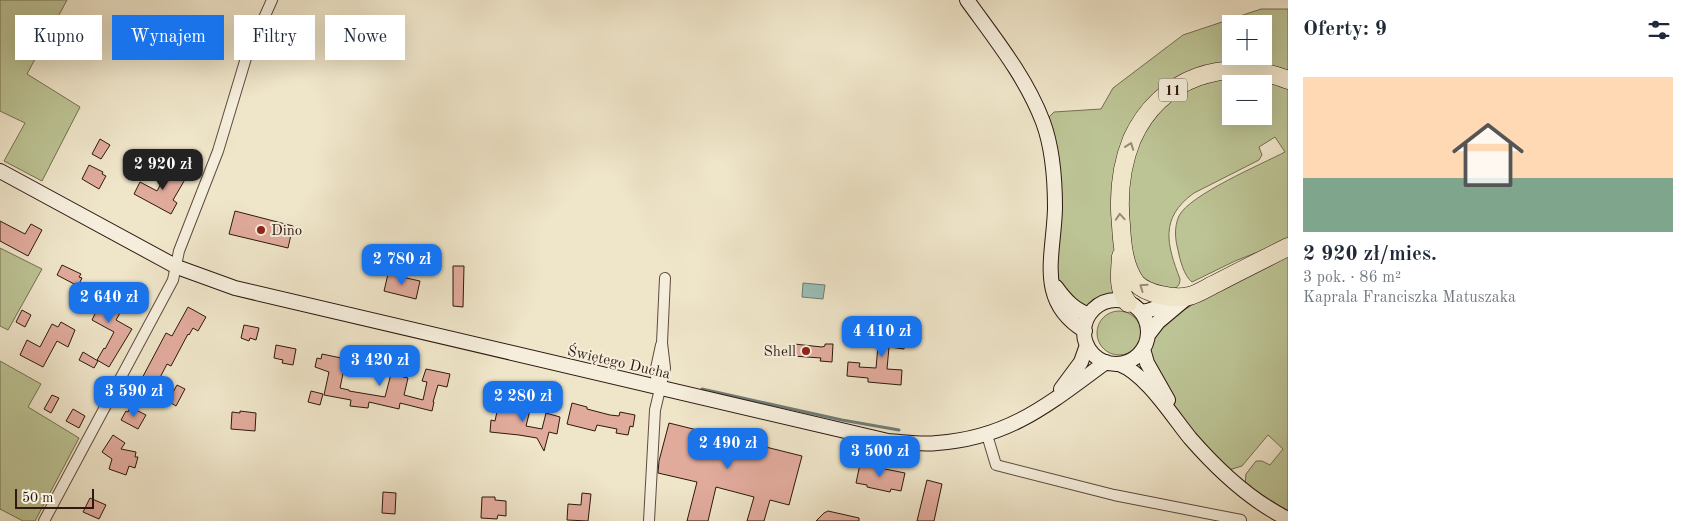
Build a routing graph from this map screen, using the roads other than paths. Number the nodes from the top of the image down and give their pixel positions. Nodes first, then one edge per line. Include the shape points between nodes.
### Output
1 (272, 0) edge
2 (967, 0) edge
3 (1288, 80) edge
4 (0, 171) edge
5 (1122, 239) junction
6 (1288, 247) edge
7 (177, 267) junction
8 (665, 278) dead end
9 (1050, 278) junction
10 (1189, 296) junction
11 (1135, 307) junction
12 (1090, 315) junction
13 (1084, 331) junction
14 (1148, 335) junction
15 (1088, 346) junction
16 (1143, 350) junction
17 (1113, 363) junction
18 (659, 388) junction
19 (1052, 401) junction
20 (1176, 419) junction
21 (987, 435) junction
22 (1288, 519) edge
23 (1241, 520) edge
24 (44, 521) edge
25 (649, 521) edge

1 - 7 street via 246,58 218,151 179,251
2 - 9 main road via 1028,88 1043,123 1054,177
5 -> 3 highway, 11 via 1120,194 1127,154 1142,121 1159,100 1192,79 1226,70 1247,69
4 - 7 main road, Świętego Ducha
10 -> 5 highway, 11 via 1162,295 1138,285 1130,274
5 - 11 highway, 11 via 1120,282 1123,297
6 - 10 highway, 11
7 - 18 main road, Świętego Ducha via 235,288
7 - 24 street
8 - 18 street via 662,342 665,368
9 - 12 main road via 1070,305
9 - 13 main road via 1060,310
10 - 11 main road
10 - 14 main road via 1158,322
11 - 12 main road via 1120,300 1103,303
11 - 14 main road via 1148,327
12 - 13 main road
13 - 15 main road
14 - 16 main road
15 - 17 main road via 1092,353
15 - 19 main road, Świętego Ducha via 1081,362
16 - 17 main road via 1133,359
16 - 20 main road
17 - 19 main road, Świętego Ducha
17 - 20 main road via 1136,373
18 - 21 main road, Świętego Ducha via 888,441 936,444
18 - 25 street
19 - 21 main road, Świętego Ducha via 1010,426
20 - 22 main road via 1222,471 1260,502
21 - 23 street via 996,465 1114,495

